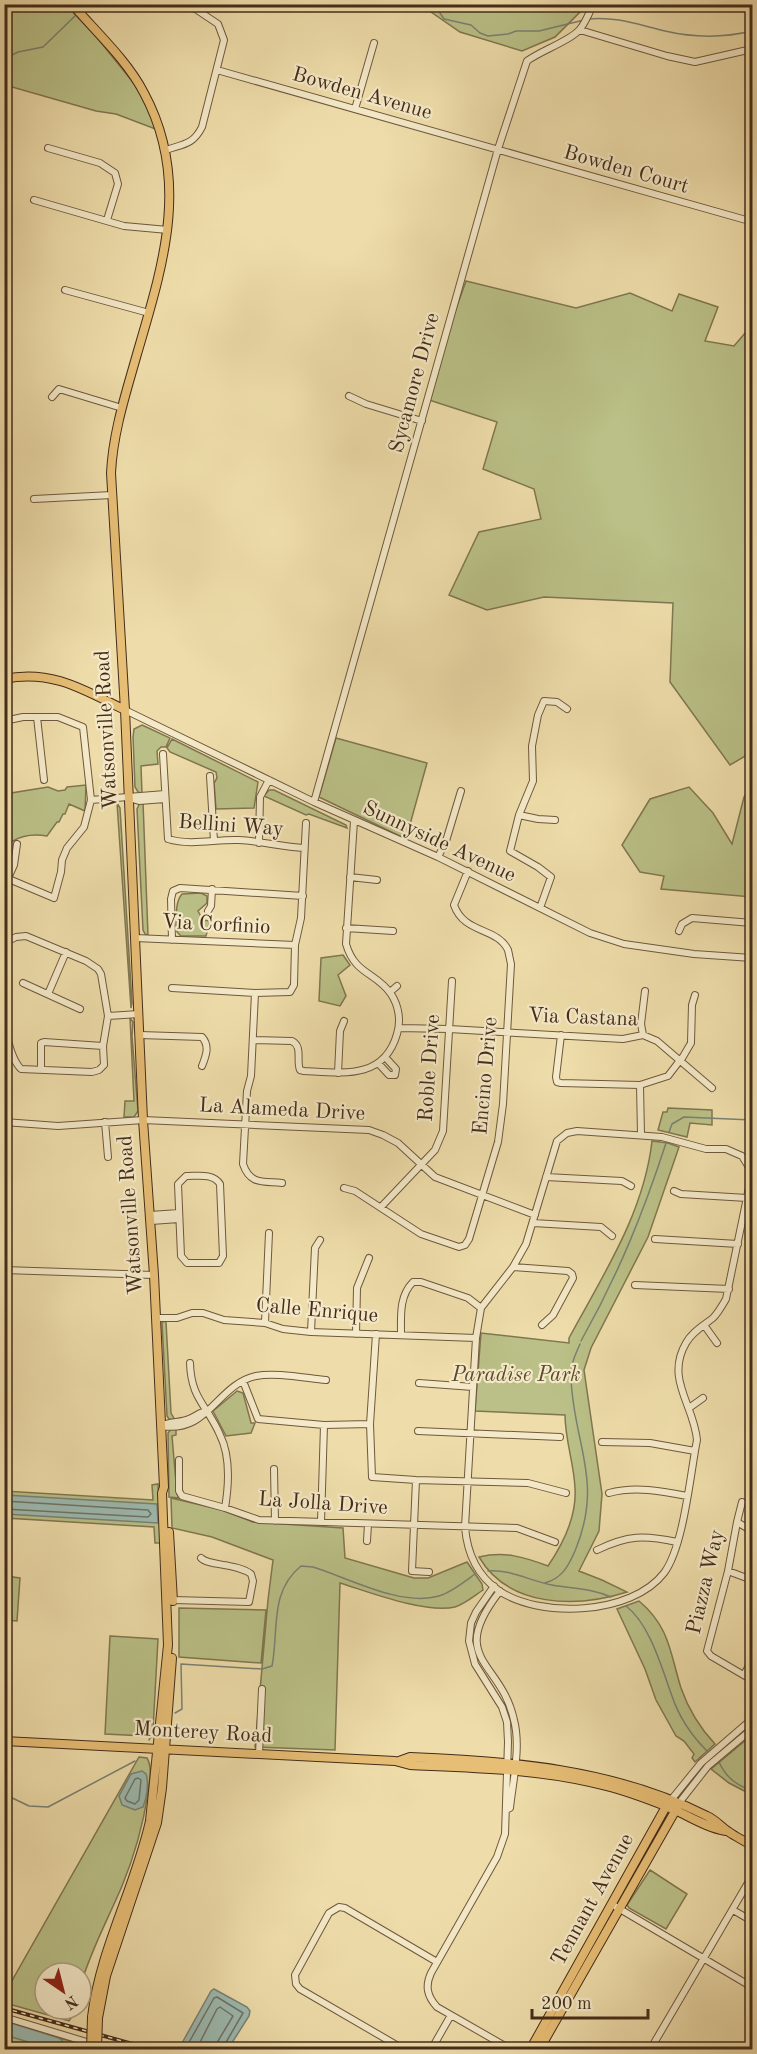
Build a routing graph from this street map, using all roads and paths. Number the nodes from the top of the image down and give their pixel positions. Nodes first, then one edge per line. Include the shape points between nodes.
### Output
1 (72, 4) edge
2 (188, 4) edge
3 (594, 4) edge
4 (581, 28) junction
5 (374, 43) dead end
6 (753, 49) edge
7 (217, 70) junction
8 (355, 109) junction
9 (48, 148) dead end
10 (498, 149) junction
11 (166, 150) junction
12 (34, 200) dead end
13 (107, 220) junction
14 (746, 220) dead end
15 (168, 230) junction
16 (65, 290) dead end
17 (149, 314) junction
18 (350, 396) dead end
19 (52, 397) dead end
20 (122, 408) junction
21 (423, 421) junction
22 (112, 495) junction
23 (34, 499) dead end
24 (4, 679) edge
25 (567, 709) dead end
26 (125, 710) junction
27 (37, 717) junction
28 (4, 721) edge
29 (163, 754) dead end
30 (210, 776) dead end
31 (44, 780) dead end
32 (269, 780) junction
33 (461, 791) dead end
34 (165, 796) junction
35 (129, 798) junction
36 (91, 800) junction
37 (314, 802) junction
38 (519, 815) junction
39 (354, 820) junction
40 (555, 820) dead end
41 (306, 823) dead end
42 (84, 827) junction
43 (90, 832) dead end
44 (214, 841) junction
45 (259, 843) junction
46 (17, 844) dead end
47 (304, 848) junction
48 (438, 857) junction
49 (468, 872) junction
50 (6, 877) edge
51 (350, 878) junction
52 (377, 880) dead end
53 (212, 889) junction
54 (303, 896) junction
55 (540, 908) junction
56 (208, 911) dead end
57 (753, 923) edge
58 (346, 928) junction
59 (393, 931) dead end
60 (679, 932) dead end
61 (135, 938) junction
62 (172, 940) junction
63 (5, 941) edge
64 (296, 945) junction
65 (66, 952) junction
66 (753, 958) edge
67 (452, 981) dead end
68 (22, 983) dead end
69 (397, 986) dead end
70 (172, 988) dead end
71 (645, 991) dead end
72 (390, 992) junction
73 (255, 993) junction
74 (48, 994) junction
75 (695, 994) dead end
76 (80, 1009) dead end
77 (139, 1014) junction
78 (108, 1016) junction
79 (344, 1021) dead end
80 (399, 1028) junction
81 (5, 1029) edge
82 (449, 1029) junction
83 (506, 1032) junction
84 (140, 1035) junction
85 (561, 1035) junction
86 (643, 1035) junction
87 (253, 1041) junction
88 (103, 1046) junction
89 (4, 1055) edge
90 (13, 1055) junction
91 (385, 1057) junction
92 (681, 1060) junction
93 (378, 1063) junction
94 (202, 1066) dead end
95 (41, 1070) junction
96 (338, 1073) junction
97 (640, 1085) junction
98 (712, 1088) dead end
99 (143, 1120) junction
100 (4, 1122) edge
101 (105, 1122) junction
102 (244, 1123) junction
103 (641, 1135) junction
104 (108, 1157) dead end
105 (420, 1166) junction
106 (546, 1178) junction
107 (282, 1183) dead end
108 (631, 1186) dead end
109 (344, 1188) dead end
110 (674, 1191) dead end
111 (482, 1195) junction
112 (747, 1198) junction
113 (381, 1207) junction
114 (744, 1214) junction
115 (535, 1215) junction
116 (179, 1216) junction
117 (753, 1216) edge
118 (151, 1218) junction
119 (532, 1223) junction
120 (269, 1233) dead end
121 (612, 1236) dead end
122 (655, 1239) dead end
123 (320, 1240) dead end
124 (738, 1244) junction
125 (369, 1258) dead end
126 (513, 1268) junction
127 (4, 1270) edge
128 (154, 1275) junction
129 (635, 1285) dead end
130 (729, 1289) junction
131 (481, 1308) junction
132 (156, 1318) junction
133 (265, 1323) junction
134 (542, 1325) dead end
135 (704, 1325) junction
136 (311, 1332) junction
137 (356, 1334) junction
138 (376, 1334) junction
139 (401, 1335) junction
140 (476, 1338) junction
141 (717, 1342) dead end
142 (190, 1363) dead end
143 (326, 1380) dead end
144 (243, 1381) junction
145 (419, 1383) dead end
146 (473, 1387) junction
147 (703, 1398) dead end
148 (688, 1408) junction
149 (207, 1411) junction
150 (370, 1424) junction
151 (324, 1425) junction
152 (161, 1426) junction
153 (418, 1431) dead end
154 (470, 1434) junction
155 (560, 1437) dead end
156 (602, 1442) dead end
157 (695, 1451) junction
158 (179, 1460) dead end
159 (274, 1469) dead end
160 (417, 1480) junction
161 (467, 1480) junction
162 (566, 1493) dead end
163 (609, 1493) dead end
164 (687, 1496) junction
165 (742, 1502) dead end
166 (225, 1508) junction
167 (275, 1521) junction
168 (165, 1522) junction
169 (321, 1522) junction
170 (737, 1522) junction
171 (368, 1524) junction
172 (415, 1526) junction
173 (465, 1527) junction
174 (753, 1531) edge
175 (368, 1541) dead end
176 (555, 1542) dead end
177 (677, 1542) junction
178 (597, 1550) dead end
179 (201, 1558) dead end
180 (728, 1571) junction
181 (429, 1572) dead end
182 (753, 1580) edge
183 (494, 1586) junction
184 (500, 1591) junction
185 (173, 1600) junction
186 (753, 1660) edge
187 (744, 1675) junction
188 (753, 1680) edge
189 (262, 1689) dead end
190 (753, 1719) edge
191 (753, 1729) edge
192 (4, 1741) edge
193 (162, 1749) junction
194 (259, 1754) junction
195 (511, 1766) junction
196 (673, 1805) junction
197 (753, 1846) edge
198 (753, 1876) edge
199 (614, 1907) junction
200 (733, 1910) junction
201 (753, 1921) edge
202 (704, 1959) junction
203 (437, 1962) junction
204 (753, 1987) edge
205 (451, 2015) junction
206 (4, 2017) edge
207 (95, 2018) junction
208 (91, 2049) edge
209 (97, 2049) edge
210 (113, 2049) edge
211 (405, 2049) edge
212 (431, 2049) edge
213 (512, 2049) edge
214 (530, 2049) edge
215 (539, 2049) edge
216 (650, 2049) edge

1 - 11 main road, Watsonville Road via 144,93
2 - 7 street via 222,30 224,40
3 - 4 street, Sycamore Drive
4 - 6 street via 695,62
4 - 10 street, Sycamore Drive via 527,61
5 - 8 street
7 - 8 street, Bowden Avenue
7 - 11 street via 196,138
8 - 10 street, Bowden Avenue
9 - 13 street via 100,163 116,172 118,184
10 - 14 street, Bowden Court
10 - 21 street, Sycamore Drive
11 - 15 main road, Watsonville Road via 171,189
12 - 13 street
13 - 15 street via 124,226
15 - 17 main road, Watsonville Road
16 - 17 street
17 - 20 main road, Watsonville Road
18 - 21 street
19 - 20 street via 59,389
20 - 22 main road, Watsonville Road via 112,452
21 - 37 street, Sycamore Drive
22 - 23 street
22 - 26 main road, Watsonville Road
24 - 26 main road via 32,676 64,681
25 - 38 street via 544,700 532,746 533,781
26 - 32 street, Sunnyside Avenue
26 - 35 main road, Watsonville Road
27 - 28 street
27 - 31 street
27 - 36 street via 58,717 83,727
29 - 34 street, Bellini Way
30 - 44 street
32 - 37 street, Sunnyside Avenue
32 - 45 street via 260,797
33 - 48 street
34 - 35 street via 140,801
34 - 44 street, Bellini Way via 168,839
35 - 36 street
35 - 61 main road, Watsonville Road
36 - 42 street
37 - 39 street, Sunnyside Avenue
38 - 40 street
38 - 55 street via 510,852 551,877
39 - 48 street, Sunnyside Avenue
39 - 51 street
41 - 47 street
42 - 43 street
42 - 50 street via 62,860 57,899
44 - 45 street, Bellini Way
45 - 47 street, Bellini Way
46 - 50 street via 14,865
47 - 54 street
48 - 49 street, Sunnyside Avenue
49 - 55 street, Sunnyside Avenue
49 - 83 street, Encino Drive via 454,906 458,916 470,926 499,940 507,949 511,964
51 - 52 street
51 - 58 street
53 - 54 street
53 - 56 street
53 - 62 street via 173,891
54 - 64 street
55 - 66 street, Sunnyside Avenue via 590,933 624,944
57 - 60 street via 692,918 682,924
58 - 59 street
58 - 72 street via 349,955 357,967
61 - 62 street, Via Corfinio
61 - 77 main road, Watsonville Road
62 - 64 street, Via Corfinio
63 - 65 street via 26,936
64 - 73 street via 294,985 290,992
65 - 74 street
65 - 78 street via 98,969
67 - 82 street, Roble Drive
68 - 74 street
69 - 72 street
70 - 73 street
71 - 86 street
72 - 80 street via 399,1013
73 - 87 street
74 - 76 street
75 - 92 street via 691,1043
77 - 78 street
77 - 84 main road, Watsonville Road
78 - 88 street
79 - 96 street
80 - 82 street, Via Castana
80 - 91 street via 394,1046
81 - 90 street
82 - 83 street, Via Castana
82 - 105 street, Roble Drive via 443,1131 435,1150
83 - 85 street, Via Castana
83 - 111 street, Encino Drive via 498,1142
84 - 94 street via 202,1037 206,1042
84 - 99 main road, Watsonville Road
85 - 86 street, Via Castana via 623,1039
85 - 97 street via 557,1082
86 - 92 street, Via Castana
87 - 96 street via 292,1041 298,1047 300,1070
87 - 102 street
88 - 95 street via 104,1065 99,1070
88 - 95 street via 41,1043
89 - 90 street
90 - 95 street via 21,1069
91 - 93 street
91 - 93 street via 396,1069 395,1075 389,1075
92 - 97 street via 668,1076
92 - 98 street, Via Castana
93 - 96 street via 367,1070
97 - 103 street
99 - 101 street, La Alameda Drive
99 - 102 street, La Alameda Drive
99 - 118 main road, Watsonville Road
100 - 101 street, La Alameda Drive via 58,1126
101 - 104 street
102 - 105 street, La Alameda Drive via 369,1130 398,1143
102 - 107 street via 246,1175
103 - 106 street via 567,1133 557,1141
103 - 112 street via 736,1152 750,1169
105 - 111 street, La Alameda Drive via 435,1177
105 - 113 street, Roble Drive
106 - 108 street via 622,1181
106 - 115 street
109 - 113 street, Encino Drive
110 - 112 street
111 - 113 street, Encino Drive via 469,1239 459,1247 421,1234
111 - 115 street, La Alameda Drive
112 - 114 street
114 - 117 street
114 - 124 street
115 - 119 street
116 - 116 street via 184,1262 219,1263 223,1256 220,1184 215,1178 186,1176 180,1180
116 - 118 street
118 - 128 main road, Watsonville Road
119 - 121 street via 601,1227
119 - 126 street
120 - 133 street
122 - 124 street
123 - 136 street via 315,1248
124 - 130 street
125 - 137 street via 357,1288
126 - 131 street
126 - 134 street via 572,1274 553,1315
127 - 128 street
128 - 132 main road, Watsonville Road
129 - 130 street
130 - 135 street via 721,1307
131 - 139 street via 468,1298 413,1282 406,1288 402,1304
131 - 140 street
132 - 133 street, Calle Enrique via 203,1313 224,1320
132 - 152 main road, Watsonville Road
133 - 136 street, Calle Enrique
135 - 141 street
135 - 148 street via 686,1342 681,1354 679,1382
136 - 137 street, Calle Enrique
137 - 138 street, Calle Enrique
138 - 139 street, Calle Enrique
138 - 150 street
139 - 140 street, Calle Enrique
140 - 146 street
142 - 149 street via 196,1396
143 - 144 street via 266,1375
144 - 149 street
144 - 151 street via 258,1419
145 - 146 street
146 - 154 street
147 - 148 street
148 - 157 street via 696,1424
149 - 152 street
149 - 166 street via 224,1445 229,1481
150 - 151 street
150 - 160 street via 372,1477
151 - 169 street
152 - 168 main road, Watsonville Road
153 - 154 street
154 - 155 street
154 - 161 street
156 - 157 street via 650,1443
157 - 164 street
158 - 166 street, La Jolla Drive via 182,1496
159 - 167 street
160 - 161 street
160 - 172 street
161 - 162 street via 528,1483
161 - 173 street
163 - 164 street via 642,1489
164 - 177 street
165 - 170 street, Piazza Way
166 - 167 street, La Jolla Drive via 250,1518
167 - 169 street, La Jolla Drive
168 - 185 main road, Watsonville Road
168 - 193 main road, Watsonville Road via 168,1645
169 - 171 street, La Jolla Drive
170 - 174 street
170 - 180 street, Piazza Way
171 - 172 street, La Jolla Drive
171 - 175 street
172 - 173 street, La Jolla Drive
172 - 181 street via 412,1570
173 - 176 street, La Jolla Drive via 517,1528
173 - 183 street via 473,1560
177 - 178 street via 641,1536 618,1540
177 - 184 street via 659,1578 639,1594 620,1602 559,1608 524,1602
179 - 185 street via 251,1574 249,1602
180 - 182 street
180 - 187 street, Piazza Way via 707,1651
183 - 184 street
183 - 195 street via 476,1612 469,1641 475,1664 506,1718
184 - 195 street via 481,1620 477,1640 481,1658 512,1710 516,1726
185 - 193 main road, Watsonville Road via 172,1656
186 - 187 street
187 - 188 street, Piazza Way
189 - 194 street
190 - 196 street via 701,1762
191 - 196 street via 708,1766
192 - 193 main road, Monterey Road
193 - 194 main road, Monterey Road
193 - 207 main road via 157,1823
194 - 195 main road, Monterey Road via 399,1761 410,1765
195 - 196 main road, Monterey Road via 589,1774 629,1785
195 - 203 street via 500,1851
196 - 197 main road, Monterey Road
196 - 199 main road, Tennant Avenue
198 - 200 street
199 - 202 street
199 - 214 main road, Tennant Avenue
199 - 215 main road, Tennant Avenue
200 - 201 street
200 - 202 street
202 - 204 street
202 - 216 street
203 - 205 street via 429,1978 428,1992 434,2004
203 - 211 street via 339,1907 329,1913 295,1975 300,1989
205 - 212 street
205 - 213 street
206 - 210 street
207 - 208 main road, bridge
207 - 209 main road, bridge

